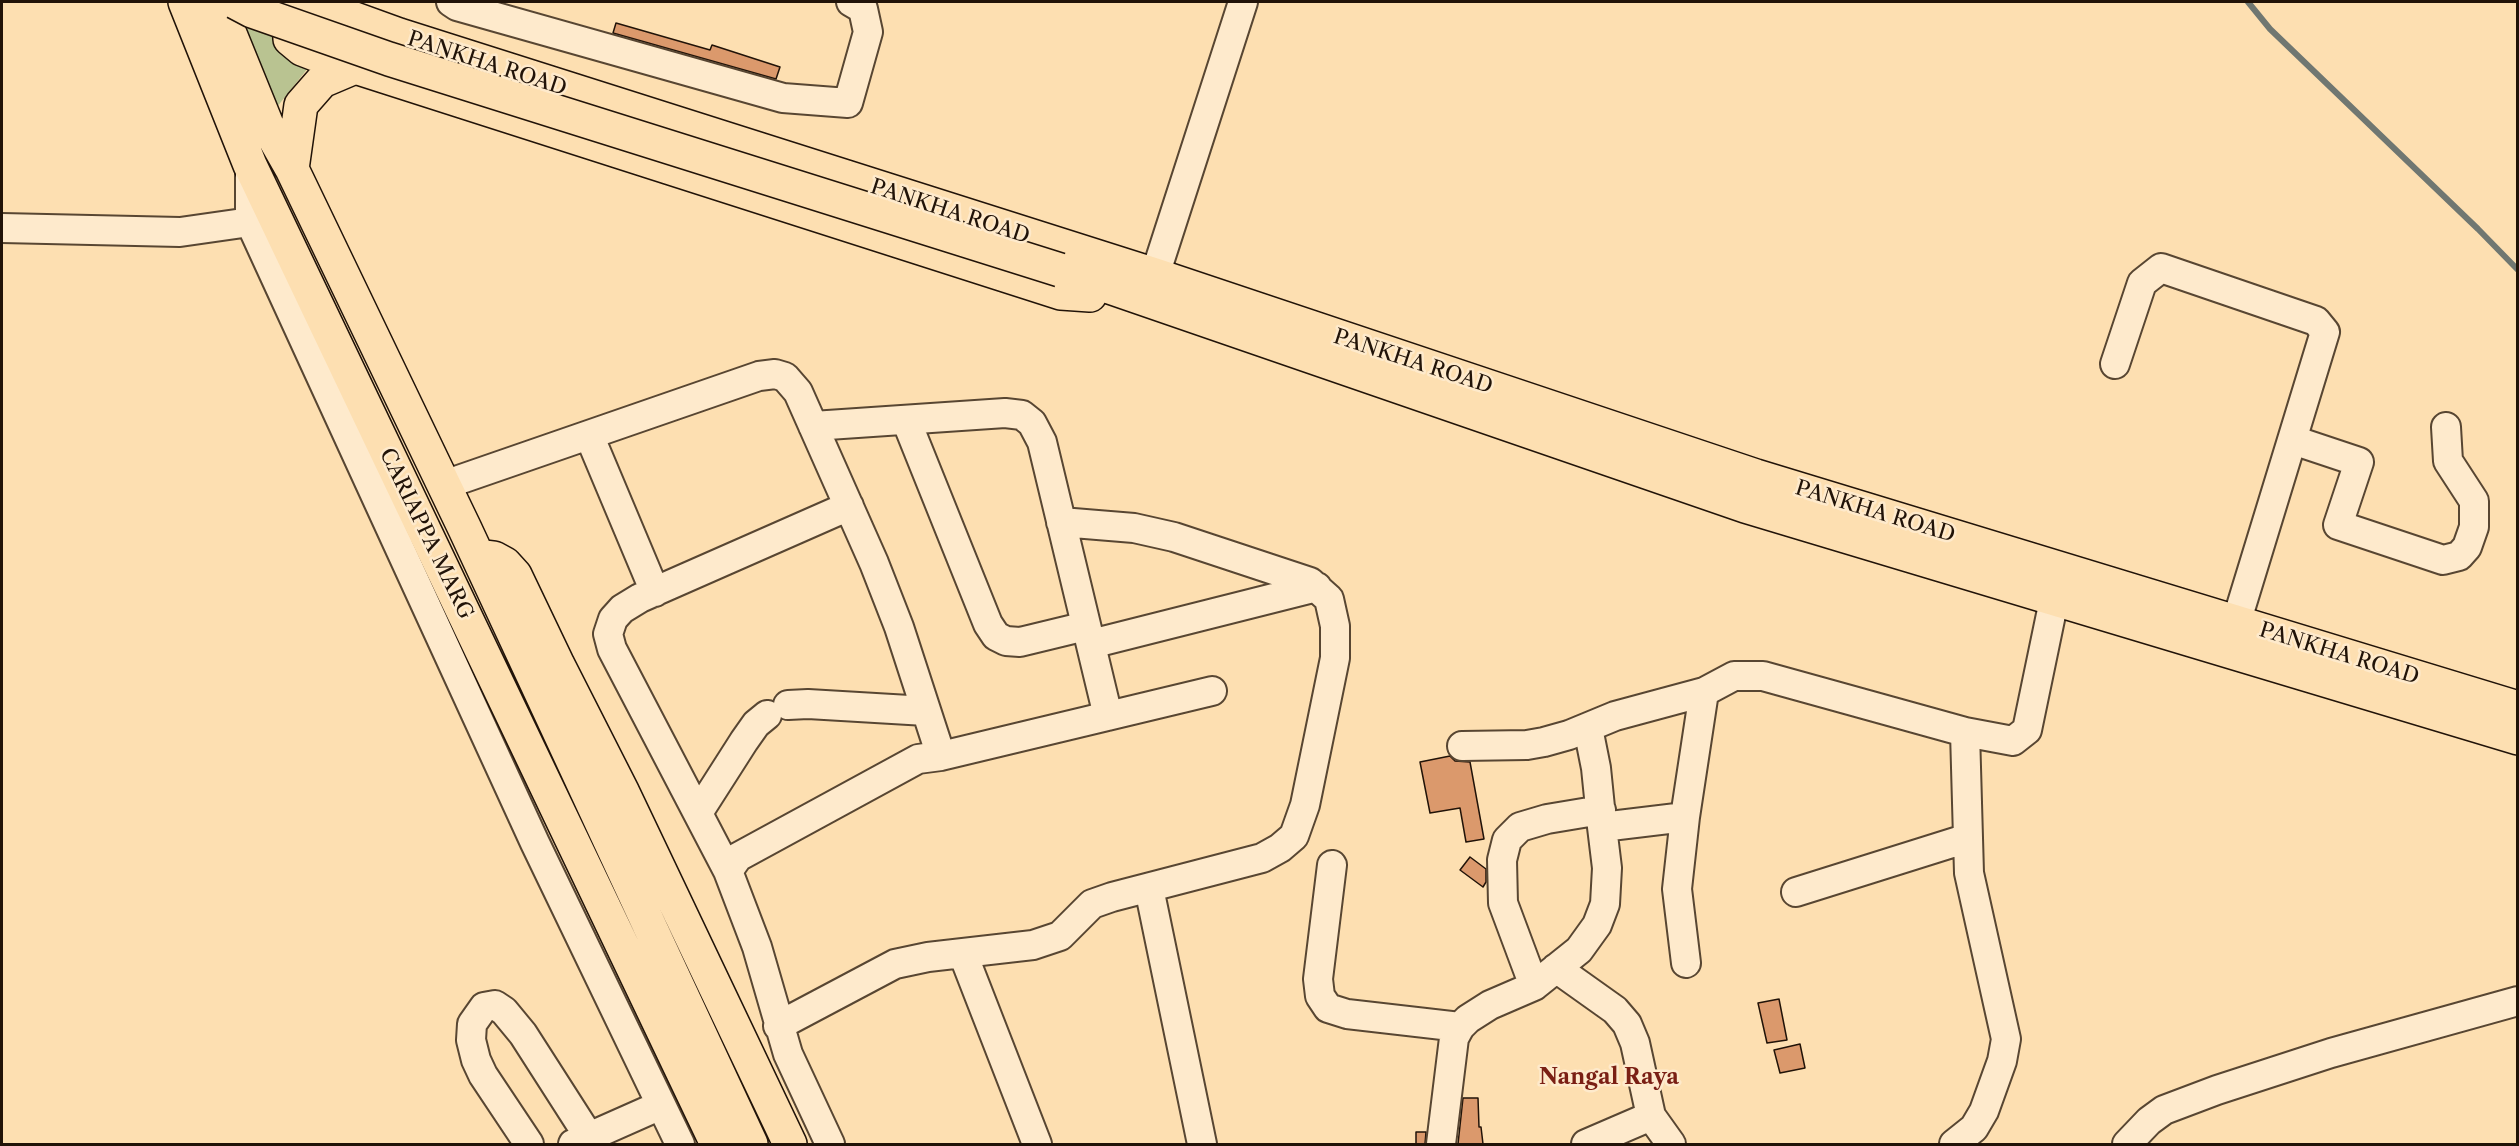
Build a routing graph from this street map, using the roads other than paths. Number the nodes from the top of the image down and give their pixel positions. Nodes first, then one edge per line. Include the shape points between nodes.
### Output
1 (184, 2) edge
2 (217, 2) edge
3 (235, 2) edge
4 (310, 2) edge
5 (451, 2) edge
6 (851, 2) edge
7 (1243, 2) edge
8 (355, 67) junction
9 (250, 165) junction
10 (292, 169) junction
11 (250, 222) junction
12 (2, 228) edge
13 (1145, 287) junction
14 (2115, 364) dead end
15 (906, 420) junction
16 (813, 426) junction
17 (2446, 427) dead end
18 (589, 435) junction
19 (2293, 440) junction
20 (444, 485) junction
21 (849, 506) junction
22 (1061, 522) junction
23 (478, 556) junction
24 (2059, 585) junction
25 (1317, 587) junction
26 (655, 592) junction
27 (2236, 624) junction
28 (1088, 635) junction
29 (1212, 691) dead end
30 (1704, 693) junction
31 (2517, 708) edge
32 (926, 711) junction
33 (1108, 716) junction
34 (1588, 728) junction
35 (1965, 732) junction
36 (2517, 738) edge
37 (1462, 746) dead end
38 (941, 756) junction
39 (698, 813) junction
40 (1685, 817) junction
41 (1602, 818) junction
42 (1968, 838) junction
43 (1332, 866) dead end
44 (728, 871) junction
45 (1149, 888) junction
46 (1796, 892) dead end
47 (963, 954) junction
48 (1686, 963) dead end
49 (1556, 968) junction
50 (1534, 986) junction
51 (2517, 1001) edge
52 (778, 1026) junction
53 (1460, 1027) junction
54 (692, 1055) junction
55 (661, 1105) junction
56 (1651, 1116) junction
57 (581, 1141) edge
58 (529, 1144) edge
59 (680, 1144) edge
60 (717, 1144) edge
61 (751, 1144) edge
62 (790, 1144) edge
63 (830, 1144) edge
64 (1037, 1144) edge
65 (1202, 1144) edge
66 (1441, 1144) edge
67 (1586, 1144) edge
68 (1671, 1144) edge
69 (1954, 1144) edge
70 (2127, 1144) edge

1 - 9 main road, CARIAPPA MARG
2 - 10 main road, CARIAPPA MARG via 267,125
3 - 13 main road, bridge via 388,59 1060,270
4 - 8 main road via 296,8 289,17 290,39 302,49
4 - 13 main road, PANKHA ROAD via 399,36
5 - 6 street via 783,98 848,103 868,32 863,9
7 - 13 street
8 - 10 main road via 322,81 302,105
8 - 13 main road via 1060,293
9 - 11 street
9 - 54 main road, CARIAPPA MARG
10 - 20 main road, CARIAPPA MARG
11 - 12 street via 180,232
11 - 55 street via 535,843
13 - 24 main road, PANKHA ROAD via 1745,506
14 - 19 street via 2142,283 2162,268 2316,321 2325,332
15 - 16 street
15 - 22 street via 1005,412 1022,415 1032,423 1042,442
15 - 28 street via 996,636 1020,642
16 - 18 street via 798,392 785,377 775,374 759,376
16 - 21 street
17 - 19 street via 2448,461 2474,501 2474,527 2459,556 2443,560 2338,525 2359,462
18 - 20 street
18 - 26 street
19 - 27 street
20 - 23 main road, CARIAPPA MARG
21 - 26 street
21 - 32 street via 899,627
22 - 25 street via 1134,528 1174,537
22 - 28 street
23 - 54 main road, CARIAPPA MARG
23 - 62 main road via 494,558 515,575
24 - 27 main road, PANKHA ROAD
24 - 35 street via 2026,730 2013,741
24 - 36 main road, PANKHA ROAD
25 - 28 street
25 - 45 street via 1329,599 1335,626 1335,658 1305,805 1294,836 1262,858
26 - 39 street via 622,609 608,634 612,649
27 - 31 main road, PANKHA ROAD
28 - 33 street
29 - 33 street
30 - 34 street via 1615,716
30 - 35 street via 1734,676 1762,676
30 - 40 street
32 - 38 street
32 - 39 street via 808,704 778,710 756,724
33 - 38 street
34 - 37 street via 1527,745
34 - 41 street
35 - 42 street
38 - 44 street via 924,772 747,871
39 - 44 street
40 - 41 street
40 - 48 street via 1677,889
41 - 49 street via 1607,868 1605,904 1597,925 1579,950
41 - 50 street via 1547,819 1520,827 1507,840 1502,860 1503,903
42 - 46 street
42 - 69 street via 1969,873 2006,1039 1984,1111 1974,1128
43 - 53 street via 1318,980 1320,996 1328,1008 1347,1014
44 - 52 street via 757,947
45 - 47 street via 1092,904 1060,936 1033,945
45 - 65 street
47 - 52 street via 896,964
47 - 64 street
49 - 50 street
49 - 56 street via 1615,1010 1627,1024
50 - 53 street via 1490,1005
51 - 70 street via 2331,1053 2217,1090 2164,1110
52 - 63 street
53 - 66 street via 1454,1038
54 - 60 main road
54 - 61 main road
55 - 57 street
55 - 59 street
56 - 67 street
56 - 68 street
57 - 58 street via 523,1034 504,1011 495,1005 484,1007 472,1024 476,1060

